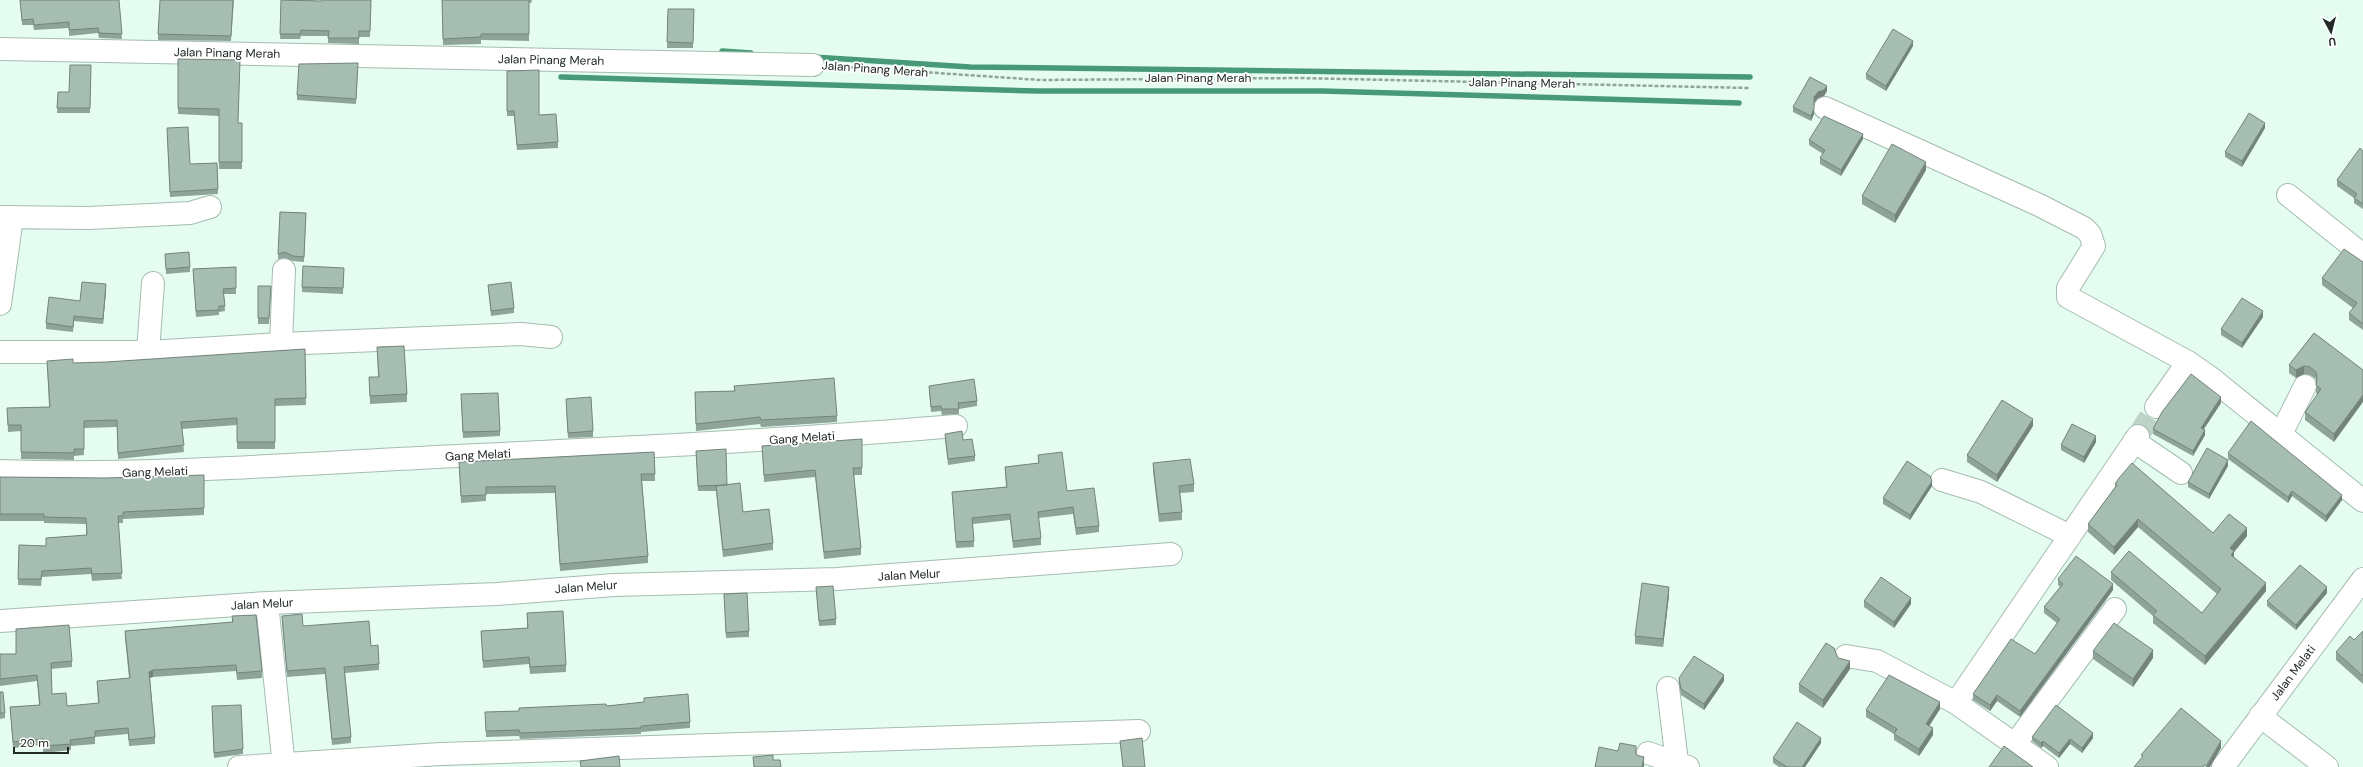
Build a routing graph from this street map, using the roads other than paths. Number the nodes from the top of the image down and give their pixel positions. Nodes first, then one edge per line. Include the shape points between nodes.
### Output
1 (0, 49) edge
2 (813, 65) road end
3 (1825, 108) dead end
4 (2288, 195) dead end
5 (210, 207) dead end
6 (6, 217) edge
7 (2363, 255) edge
8 (284, 270) dead end
9 (153, 284) dead end
10 (0, 304) edge
11 (551, 337) dead end
12 (281, 344) junction
13 (0, 352) edge
14 (148, 352) junction
15 (2188, 362) junction
16 (2305, 386) dead end
17 (2156, 407) tunnel mouth
18 (956, 426) dead end
19 (2281, 434) junction
20 (0, 470) edge
21 (2181, 473) dead end
22 (1942, 480) dead end
23 (2363, 501) edge
24 (2070, 536) junction
25 (1171, 554) dead end
26 (2363, 579) edge
27 (267, 603) junction
28 (2115, 609) dead end
29 (0, 621) edge
30 (1846, 656) dead end
31 (1668, 688) dead end
32 (1956, 703) junction
33 (2260, 716) junction
34 (1140, 731) dead end
35 (2015, 744) junction
36 (1648, 753) dead end
37 (283, 765) edge
38 (1682, 765) edge
39 (2320, 765) edge
40 (239, 767) edge
41 (2047, 767) edge
42 (2223, 767) edge

1 - 2 street, Jalan Pinang Merah
3 - 15 street via 2084,228 2090,234 2094,246 2068,288 2068,297
4 - 7 street
5 - 6 street via 190,213 89,218
6 - 10 street
8 - 12 street
9 - 14 street
11 - 12 street via 521,334
12 - 14 street
13 - 14 street
15 - 17 street
15 - 19 street
16 - 19 street
18 - 20 street, Gang Melati via 808,438 269,468 123,473
19 - 23 street
21 - 24 street via 2136,439
22 - 24 street via 1981,492
24 - 32 street
25 - 27 street, Jalan Melur via 837,579 614,585 497,594
26 - 33 street, Jalan Melati
27 - 29 street, Jalan Melur
27 - 37 street
28 - 35 street
30 - 32 street via 1877,661
31 - 38 street
32 - 35 street
33 - 39 street
33 - 42 street, Jalan Melati
34 - 37 street via 441,754
35 - 41 street
36 - 38 street
37 - 40 street

